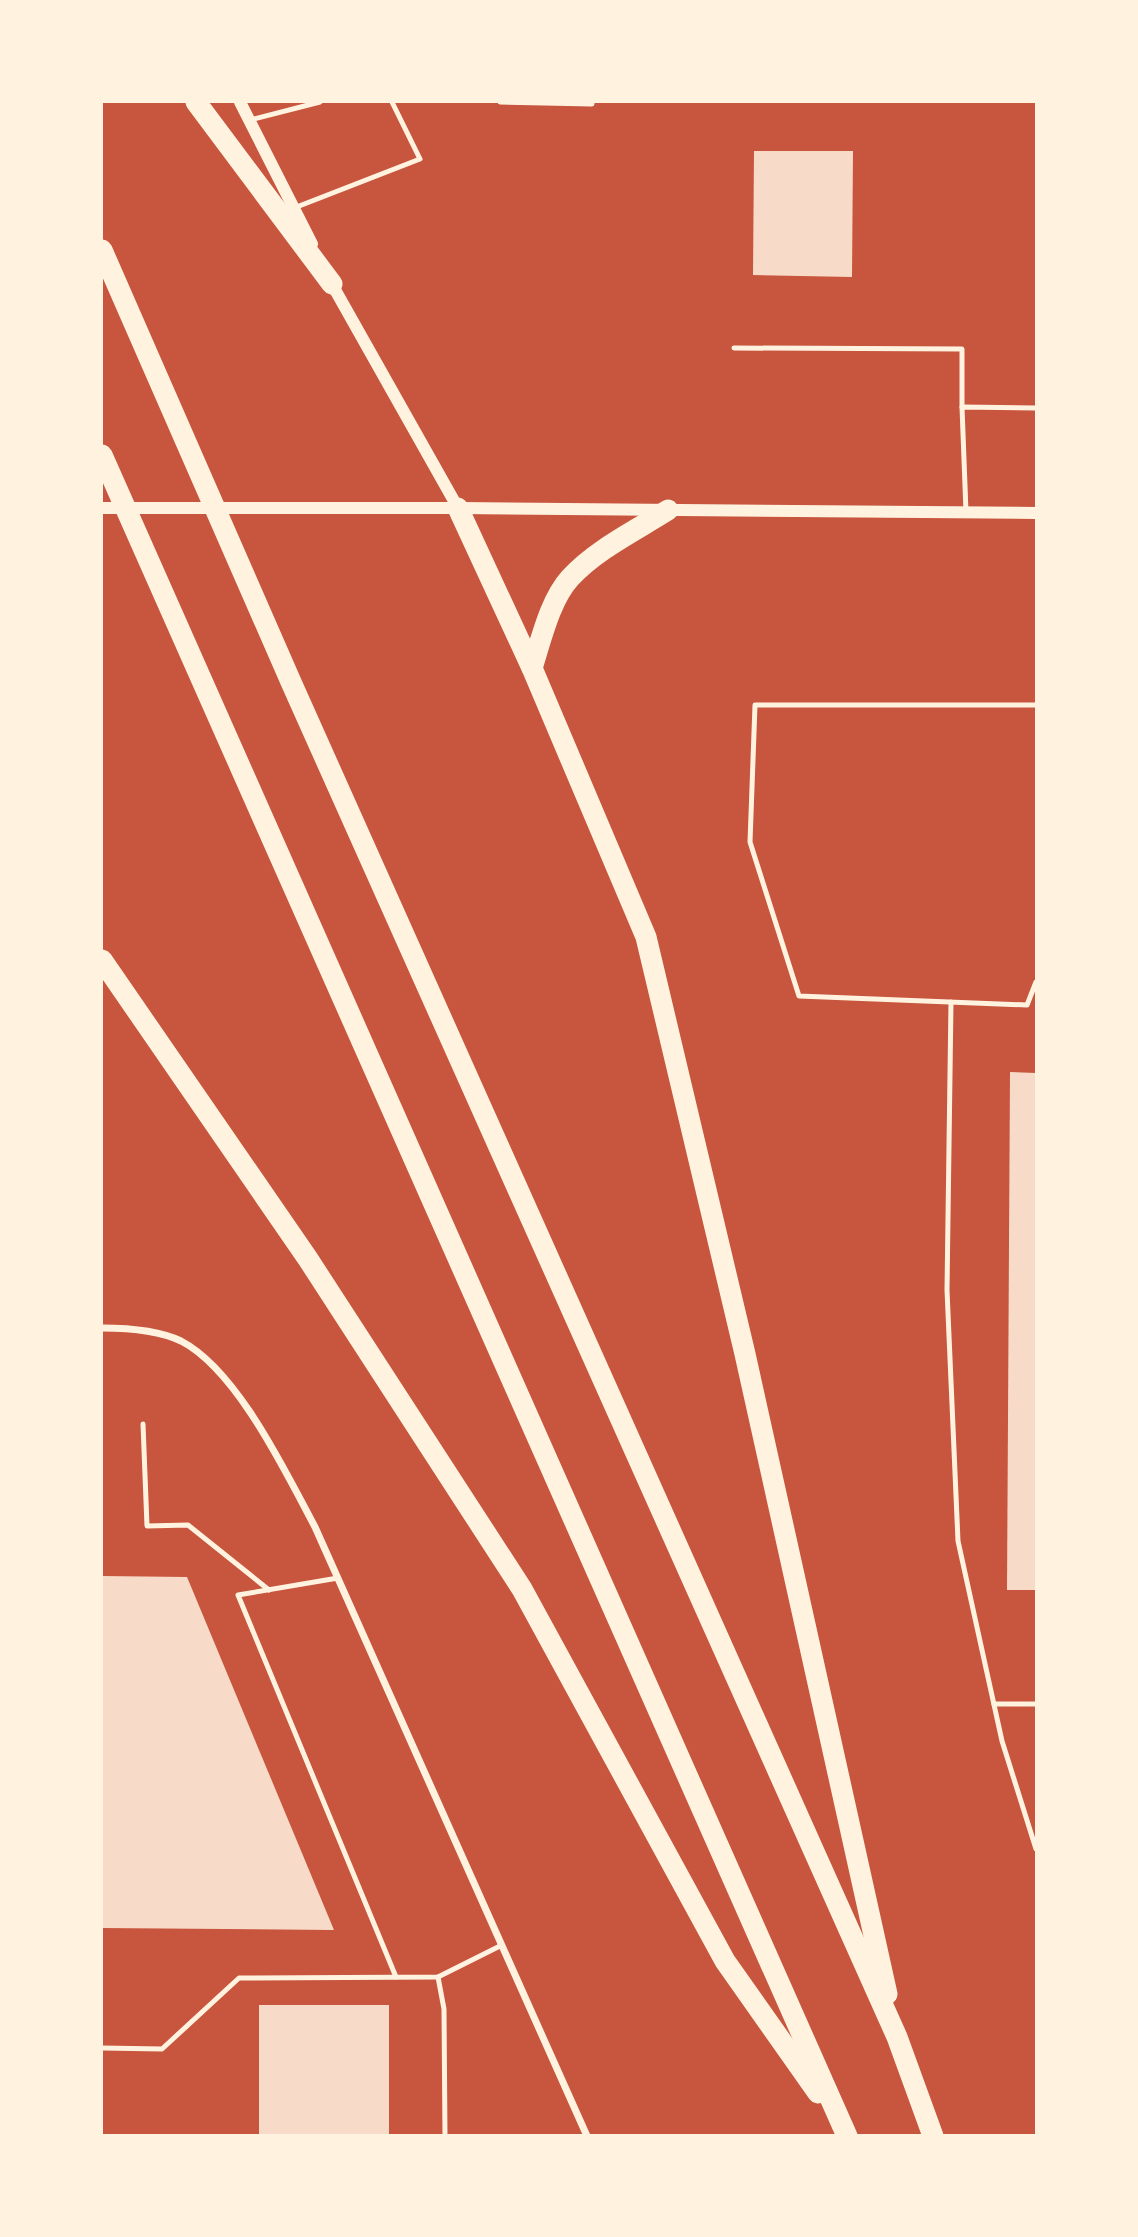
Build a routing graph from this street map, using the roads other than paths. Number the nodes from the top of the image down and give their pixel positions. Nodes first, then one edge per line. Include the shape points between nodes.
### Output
1 (196, 102) edge
2 (240, 102) edge
3 (320, 102) edge
4 (392, 102) edge
5 (500, 102) edge
6 (592, 102) edge
7 (250, 120) junction
8 (294, 208) junction
9 (102, 250) edge
10 (332, 284) junction
11 (734, 348) dead end
12 (962, 407) junction
13 (1037, 408) edge
14 (102, 456) edge
15 (102, 508) edge
16 (458, 508) junction
17 (668, 510) junction
18 (966, 512) junction
19 (1037, 513) edge
20 (532, 668) junction
21 (1037, 705) edge
22 (102, 960) edge
23 (1037, 982) edge
24 (951, 1002) junction
25 (102, 1328) edge
26 (143, 1424) dead end
27 (338, 1578) junction
28 (269, 1590) junction
29 (994, 1704) junction
30 (1037, 1704) edge
31 (1037, 1849) edge
32 (502, 1945) junction
33 (396, 1977) junction
34 (438, 1977) junction
35 (897, 2037) junction
36 (102, 2048) edge
37 (846, 2134) edge
38 (445, 2136) edge
39 (587, 2136) edge
40 (933, 2136) edge

1 - 10 highway
2 - 7 street
3 - 7 lane
4 - 8 lane via 420,159
5 - 6 lane
7 - 8 street
8 - 10 street
9 - 35 highway
10 - 16 street
11 - 12 lane via 962,349
12 - 13 lane
12 - 18 lane
14 - 37 highway
15 - 16 street
16 - 17 street
16 - 20 highway
17 - 18 street
17 - 20 highway via 604,550 569,579 550,614
18 - 19 street
20 - 35 highway via 646,937 745,1354
21 - 24 lane via 755,705 750,842 799,996
22 - 37 highway via 308,1258 522,1589 726,1961
23 - 24 lane via 1027,1005
24 - 29 lane via 947,1290 958,1541
25 - 27 street via 146,1331 179,1340 205,1357 278,1458
26 - 28 lane via 147,1526 188,1525
27 - 28 lane
27 - 32 street
28 - 33 lane via 238,1595
29 - 30 lane
29 - 31 lane
32 - 34 lane
32 - 39 street
33 - 34 lane
33 - 36 lane via 239,1978 162,2049
34 - 38 lane via 444,2009
35 - 40 highway

